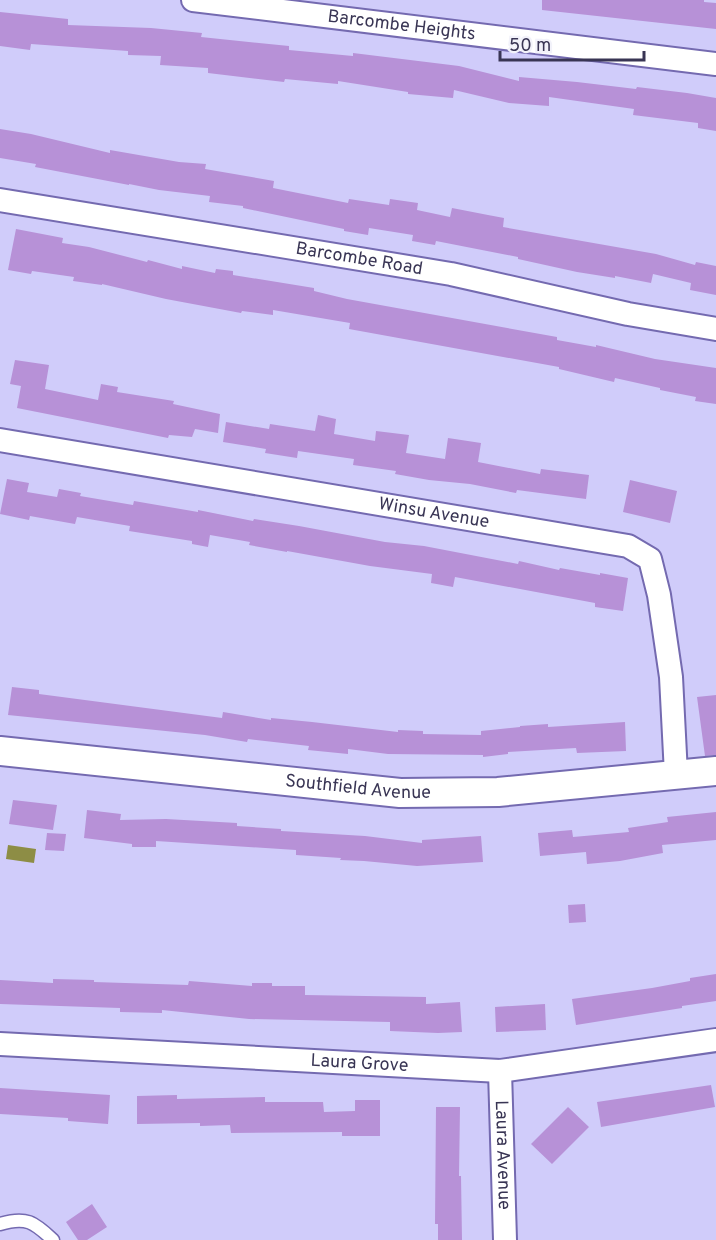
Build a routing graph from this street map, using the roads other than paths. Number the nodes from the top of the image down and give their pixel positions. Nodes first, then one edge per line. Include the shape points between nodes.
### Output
1 (193, 0) edge
2 (716, 64) edge
3 (0, 200) edge
4 (716, 329) edge
5 (0, 440) edge
6 (0, 751) edge
7 (716, 771) edge
8 (676, 774) junction
9 (716, 1040) edge
10 (0, 1044) edge
11 (500, 1071) junction
12 (0, 1224) edge
13 (53, 1240) edge
14 (505, 1240) edge

1 - 2 street, Barcombe Heights
3 - 4 street, Barcombe Road via 451,274 628,314
5 - 8 street, Winsu Avenue via 628,546 650,559 659,595 671,677
6 - 8 street, Southfield Avenue via 400,793 498,792
7 - 8 street, Southfield Avenue
9 - 11 street, Laura Grove
10 - 11 street, Laura Grove
11 - 14 street, Laura Avenue
12 - 13 lane via 30,1221

